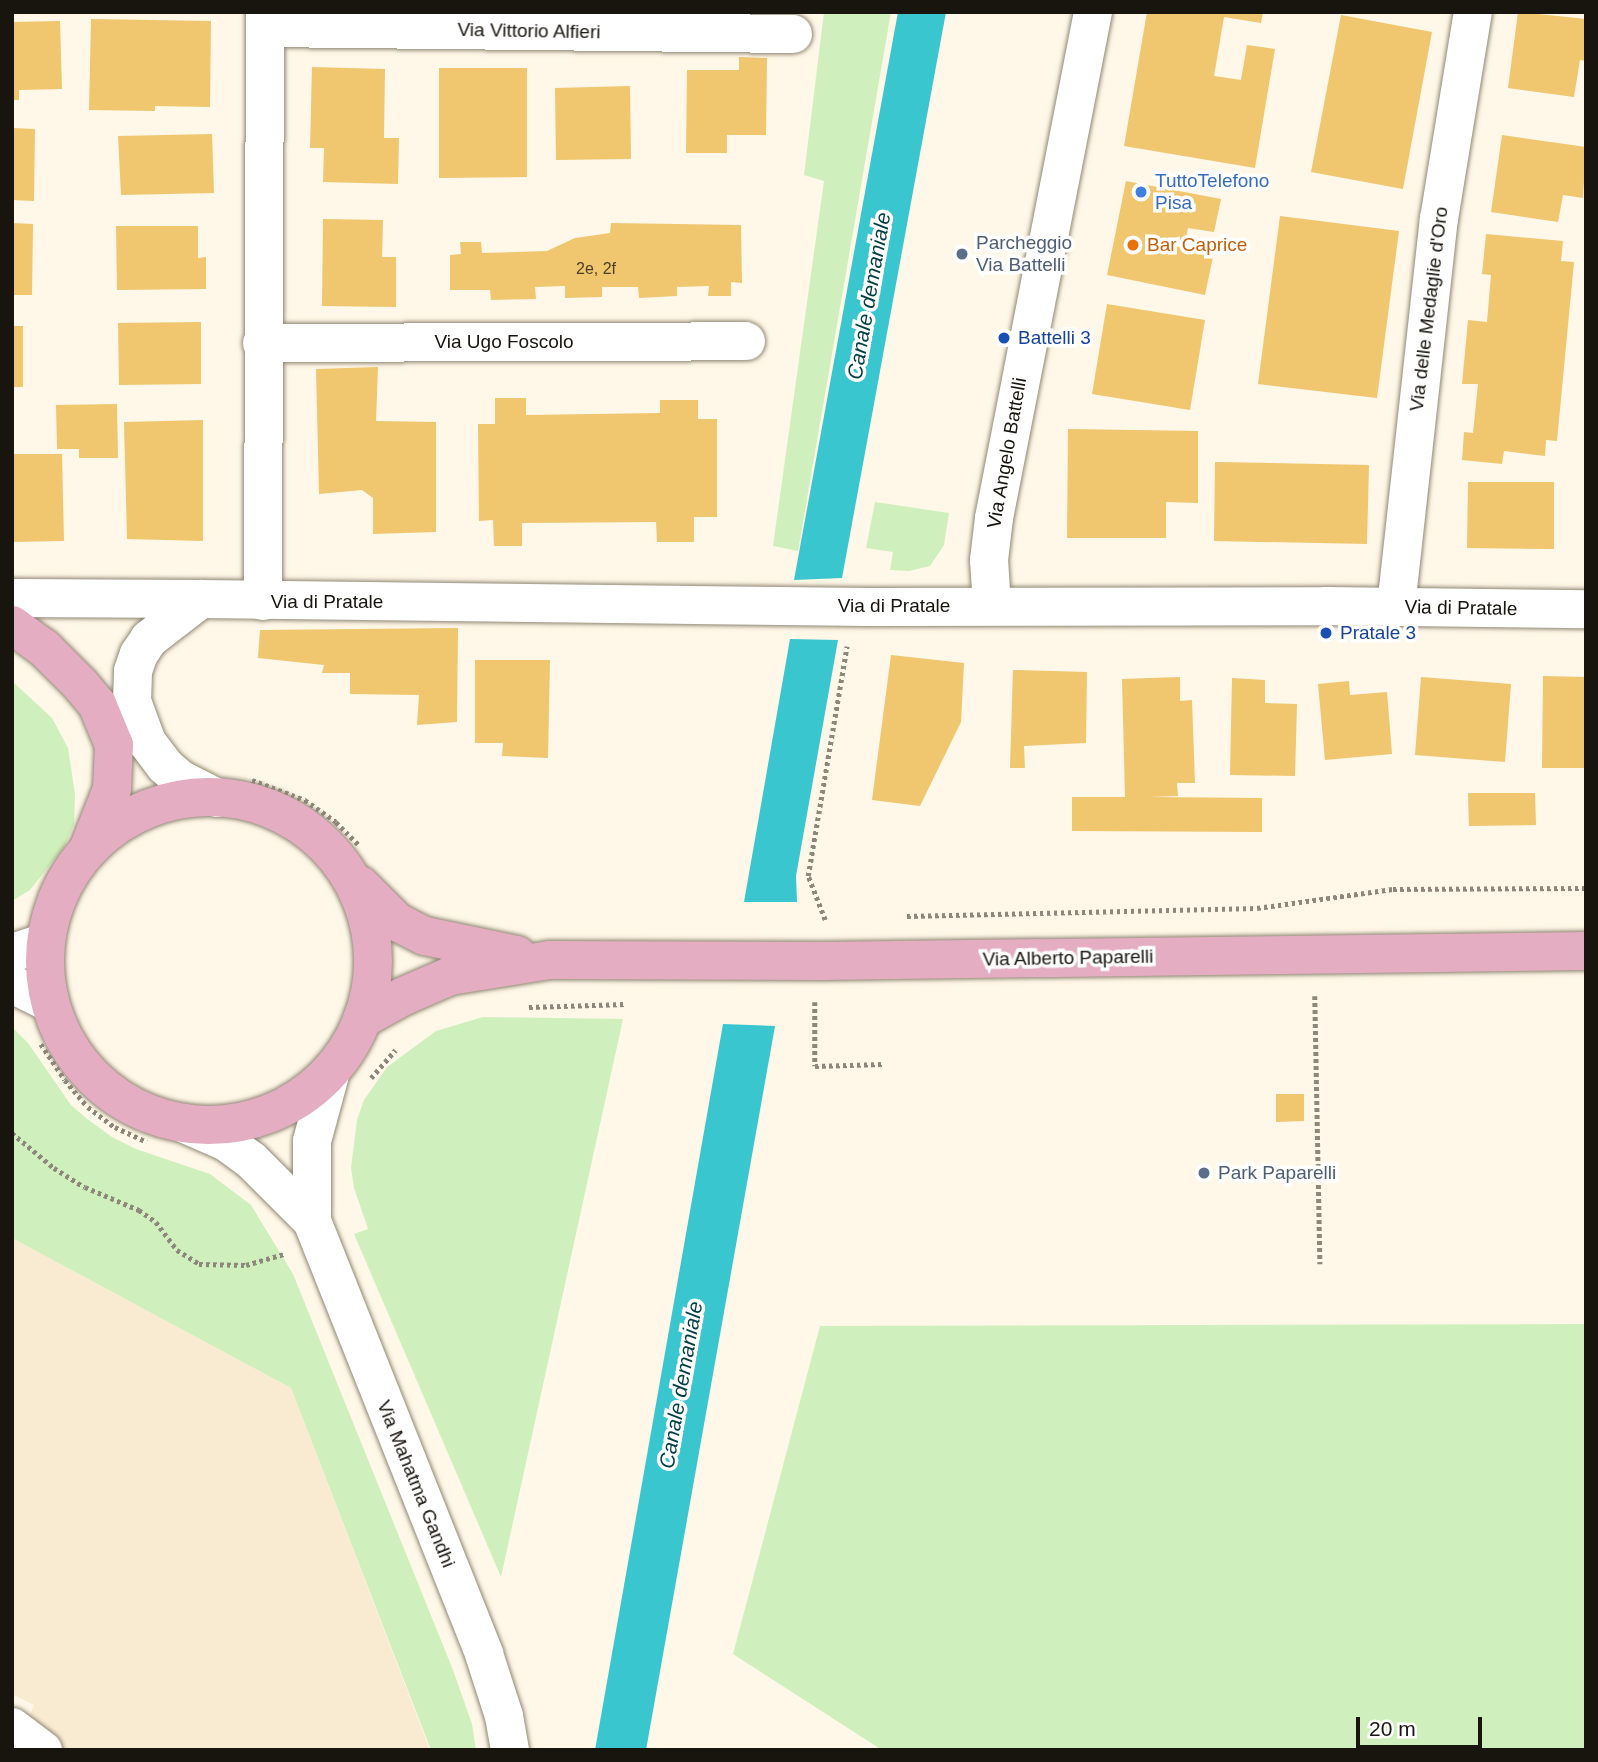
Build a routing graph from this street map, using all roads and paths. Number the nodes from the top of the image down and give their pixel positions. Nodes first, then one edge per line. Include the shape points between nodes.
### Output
1 (1093, 12) edge
2 (1473, 12) edge
3 (265, 20) edge
4 (793, 34) dead end
5 (746, 341) dead end
6 (262, 343) junction
7 (12, 597) edge
8 (201, 600) junction
9 (263, 601) junction
10 (992, 606) junction
11 (1396, 607) junction
12 (1586, 609) edge
13 (848, 620) junction
14 (12, 625) edge
15 (231, 788) junction
16 (347, 851) junction
17 (86, 853) junction
18 (1586, 888) edge
19 (894, 916) dead end
20 (811, 917) dead end
21 (825, 917) junction
22 (839, 917) dead end
23 (29, 947) edge
24 (1586, 951) edge
25 (550, 960) junction
26 (12, 984) edge
27 (1301, 995) dead end
28 (1315, 995) junction
29 (1328, 995) dead end
30 (50, 1003) junction
31 (800, 1003) dead end
32 (814, 1003) junction
33 (828, 1003) dead end
34 (633, 1004) dead end
35 (522, 1007) dead end
36 (362, 1019) junction
37 (397, 1048) dead end
38 (883, 1064) dead end
39 (331, 1071) junction
40 (366, 1087) dead end
41 (183, 1123) junction
42 (12, 1133) edge
43 (312, 1221) junction
44 (289, 1252) dead end
45 (1320, 1264) dead end
46 (12, 1727) edge
47 (43, 1750) edge
48 (510, 1750) edge

1 - 10 street, Via Angelo Battelli via 994,518 989,560
2 - 11 street, Via delle Medaglie d'Oro via 1439,219
3 - 4 street, Via Vittorio Alfieri
3 - 6 street
5 - 6 street, Via Ugo Foscolo
6 - 9 street
7 - 8 street, Via di Pratale
8 - 9 street, Via di Pratale
8 - 15 street via 157,630 144,646 133,671 132,701 148,742 165,766 180,779
9 - 13 street, Via di Pratale via 785,606
10 - 11 street, Via di Pratale
10 - 13 street, Via di Pratale
11 - 12 street, Via di Pratale
13 - 21 path via 808,876
14 - 17 main road via 44,648 80,684 97,704 114,745 112,789
15 - 16 main road
15 - 16 path via 306,800 337,822
15 - 17 main road via 151,808 116,826
16 - 25 main road, Via Alberto Paparelli via 379,906 397,922 447,943
16 - 36 main road via 372,939 372,985
17 - 23 main road
18 - 19 path via 1393,889 1257,908
20 - 21 path
21 - 22 path
23 - 30 main road via 44,973
24 - 25 main road, Via Alberto Paparelli
25 - 36 main road, Via Alberto Paparelli via 450,976
26 - 30 street
27 - 28 path
28 - 29 path
28 - 45 path
30 - 41 main road via 69,1049 102,1087 145,1113
31 - 32 path
32 - 33 path
32 - 38 path via 815,1066
34 - 35 path
36 - 39 main road
37 - 40 path
39 - 41 main road via 297,1100 256,1118 213,1125
39 - 43 street, Via Mahatma Gandhi via 312,1141
41 - 43 street, Via Mahatma Gandhi via 226,1142 251,1160
42 - 44 path via 64,1175 139,1210 156,1222 177,1250 199,1264 246,1265
43 - 48 street, Via Mahatma Gandhi via 484,1654
46 - 47 street

